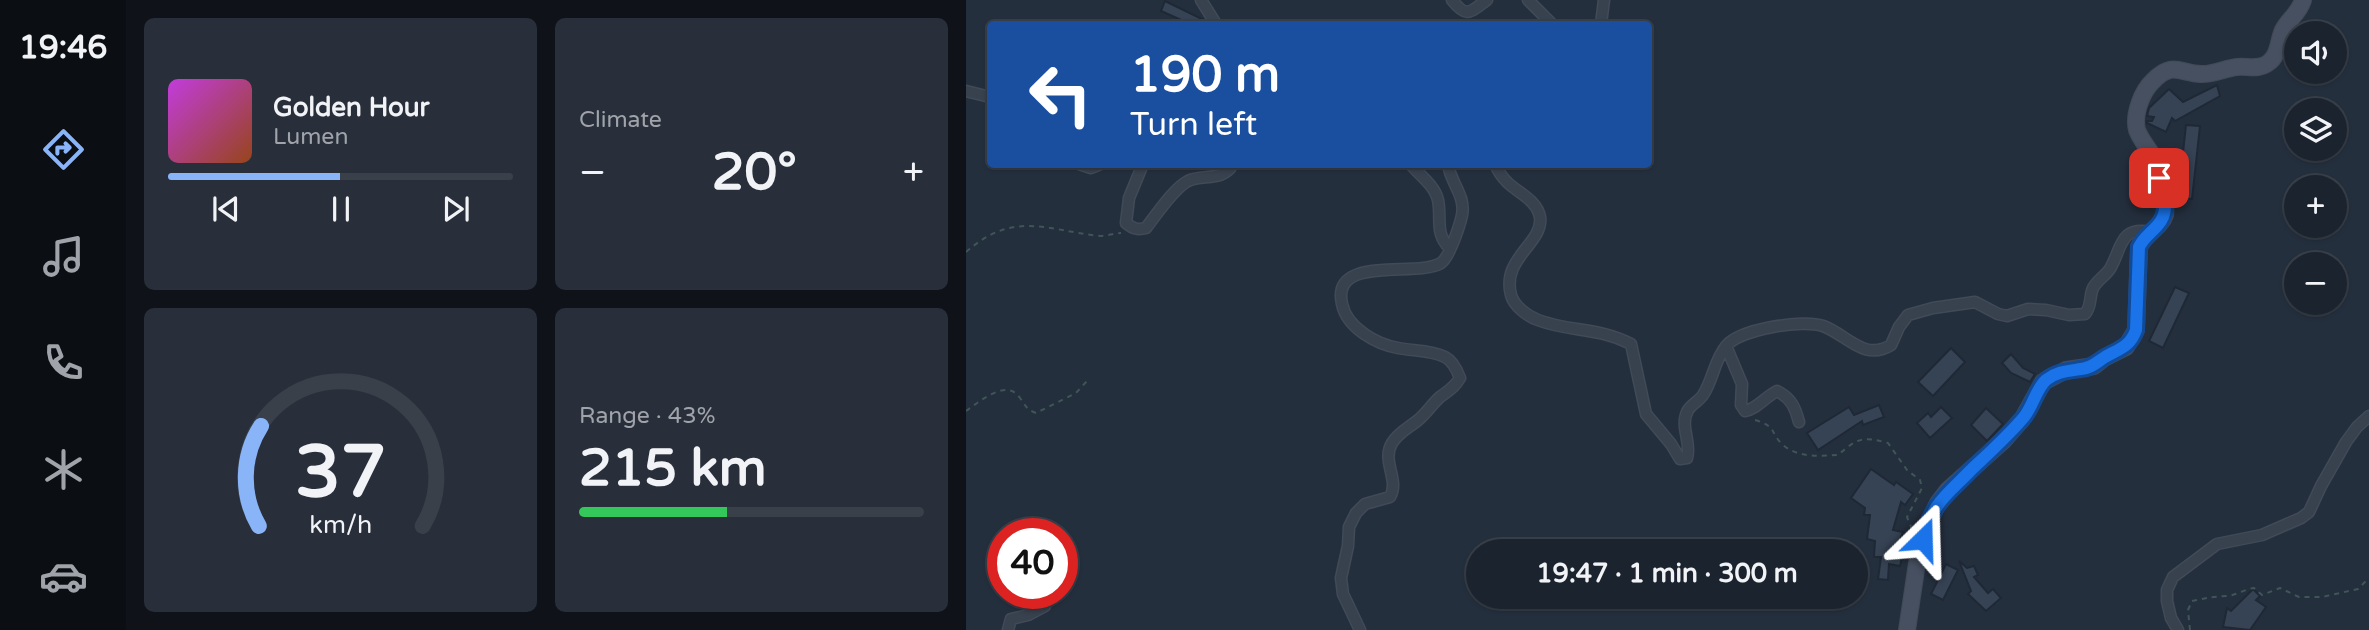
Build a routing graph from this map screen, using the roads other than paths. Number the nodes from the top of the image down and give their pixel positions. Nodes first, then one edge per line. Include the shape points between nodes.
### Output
1 (1201, 0) edge
2 (1452, 0) edge
3 (1487, 0) edge
4 (1528, 0) edge
5 (1604, 0) edge
6 (2303, 0) edge
7 (1214, 21) edge
8 (1549, 21) edge
9 (1601, 21) edge
10 (966, 91) edge
11 (987, 96) edge
12 (1142, 168) edge
13 (1230, 168) edge
14 (1414, 168) edge
15 (1449, 168) edge
16 (1498, 168) edge
17 (2151, 232) junction
18 (1450, 249) junction
19 (1726, 346) junction
20 (2369, 416) edge
21 (1799, 422) dead end
22 (1039, 609) edge
23 (1008, 630) edge
24 (1360, 630) edge
25 (1907, 630) edge
26 (2178, 630) edge

1 - 7 street
2 - 3 street via 1465,12
4 - 8 street
5 - 9 street
6 - 17 street via 2283,31 2276,54 2261,68 2240,66 2205,75 2167,70 2151,82 2136,118 2163,189 2165,215
10 - 11 street
12 - 13 street via 1126,223 1139,229 1146,228 1188,181 1219,176
14 - 18 street via 1434,190 1442,240
15 - 18 street via 1462,207
16 - 19 street via 1540,218 1539,230 1511,271 1513,302 1537,320 1602,332 1632,344 1646,414 1680,459 1687,458 1689,451 1684,422 1688,410 1701,399
17 - 19 street via 2131,232 2122,238 2110,268 2093,288 2085,314 2028,309 2007,316 1975,302 1908,315 1891,345 1875,351 1860,349 1836,332 1809,323 1749,331
17 - 25 street via 2139,247 2133,338 2094,366 2066,370 2043,382 2023,418 1938,503 1929,519 1913,579
18 - 24 street via 1440,264 1359,274 1342,288 1342,306 1365,335 1395,348 1447,358 1460,378 1397,436 1388,458 1390,497 1365,503 1349,527 1340,578
19 - 21 street via 1742,384 1745,411 1777,391 1793,404
20 - 26 street via 2346,442 2309,512 2262,535 2217,544 2173,577 2166,590 2167,601
22 - 23 street via 1011,619

